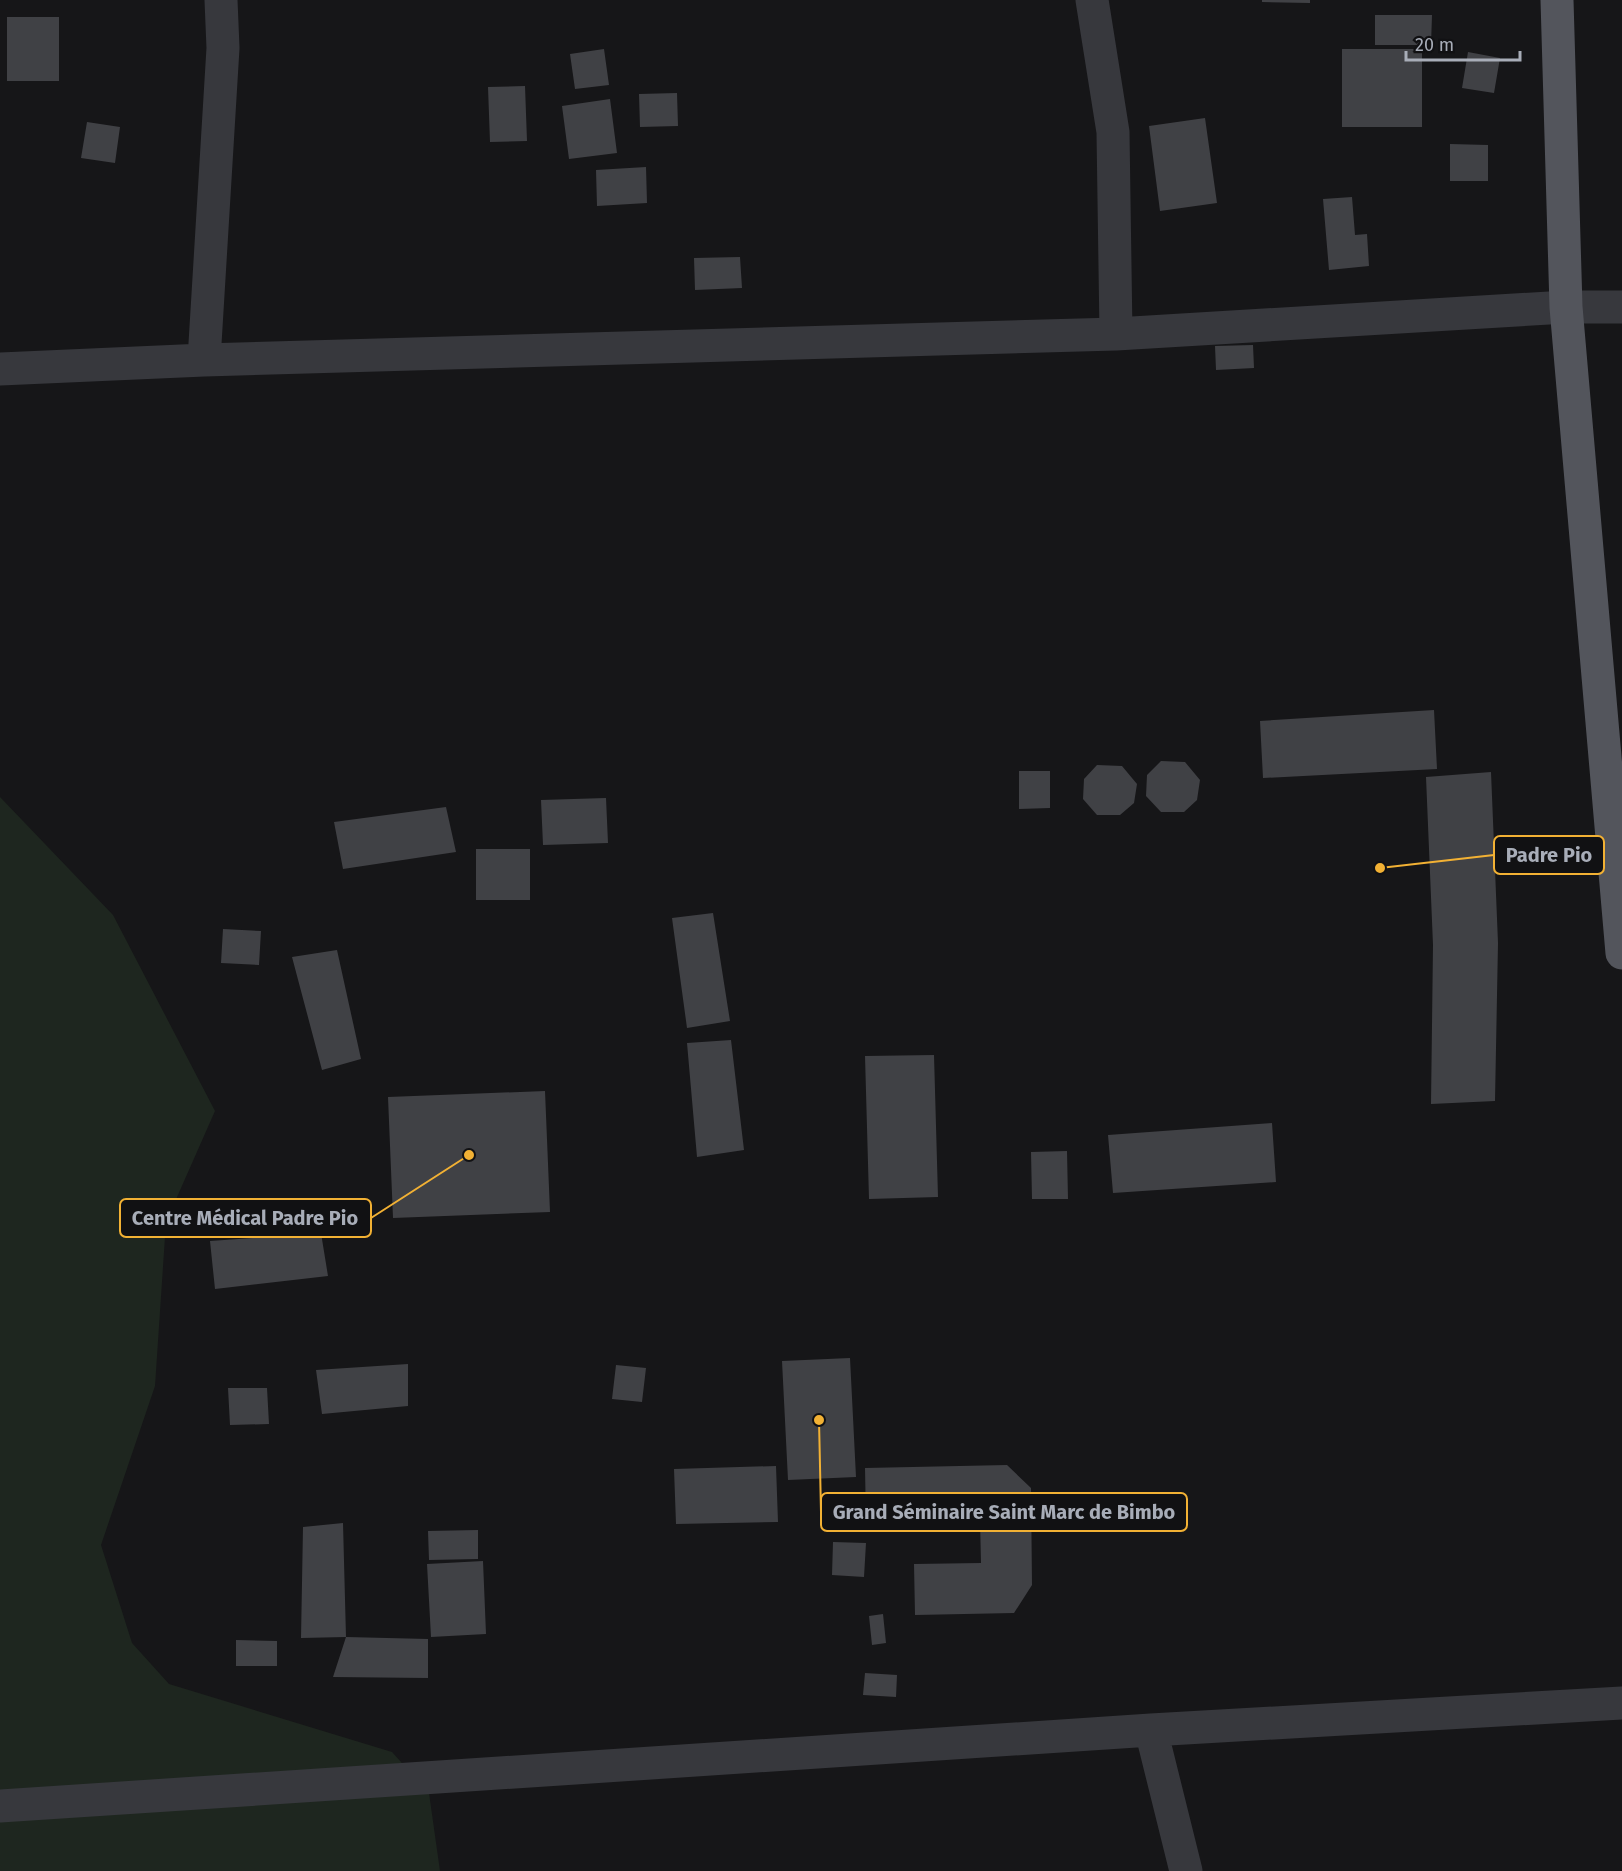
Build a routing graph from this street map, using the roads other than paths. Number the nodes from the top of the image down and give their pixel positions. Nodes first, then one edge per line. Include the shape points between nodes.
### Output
1 (221, 0) edge
2 (1092, 0) edge
3 (1557, 0) edge
4 (1566, 307) junction
5 (1622, 307) edge
6 (1116, 334) junction
7 (204, 360) junction
8 (0, 369) edge
9 (1622, 953) edge
10 (1622, 1703) edge
11 (1151, 1730) junction
12 (0, 1806) edge
13 (1186, 1871) edge

1 - 7 street via 223,48
2 - 6 street via 1113,132
3 - 4 main road
4 - 5 street
4 - 6 street
4 - 9 main road
6 - 7 street
7 - 8 street
10 - 11 street
11 - 12 street
11 - 13 street

